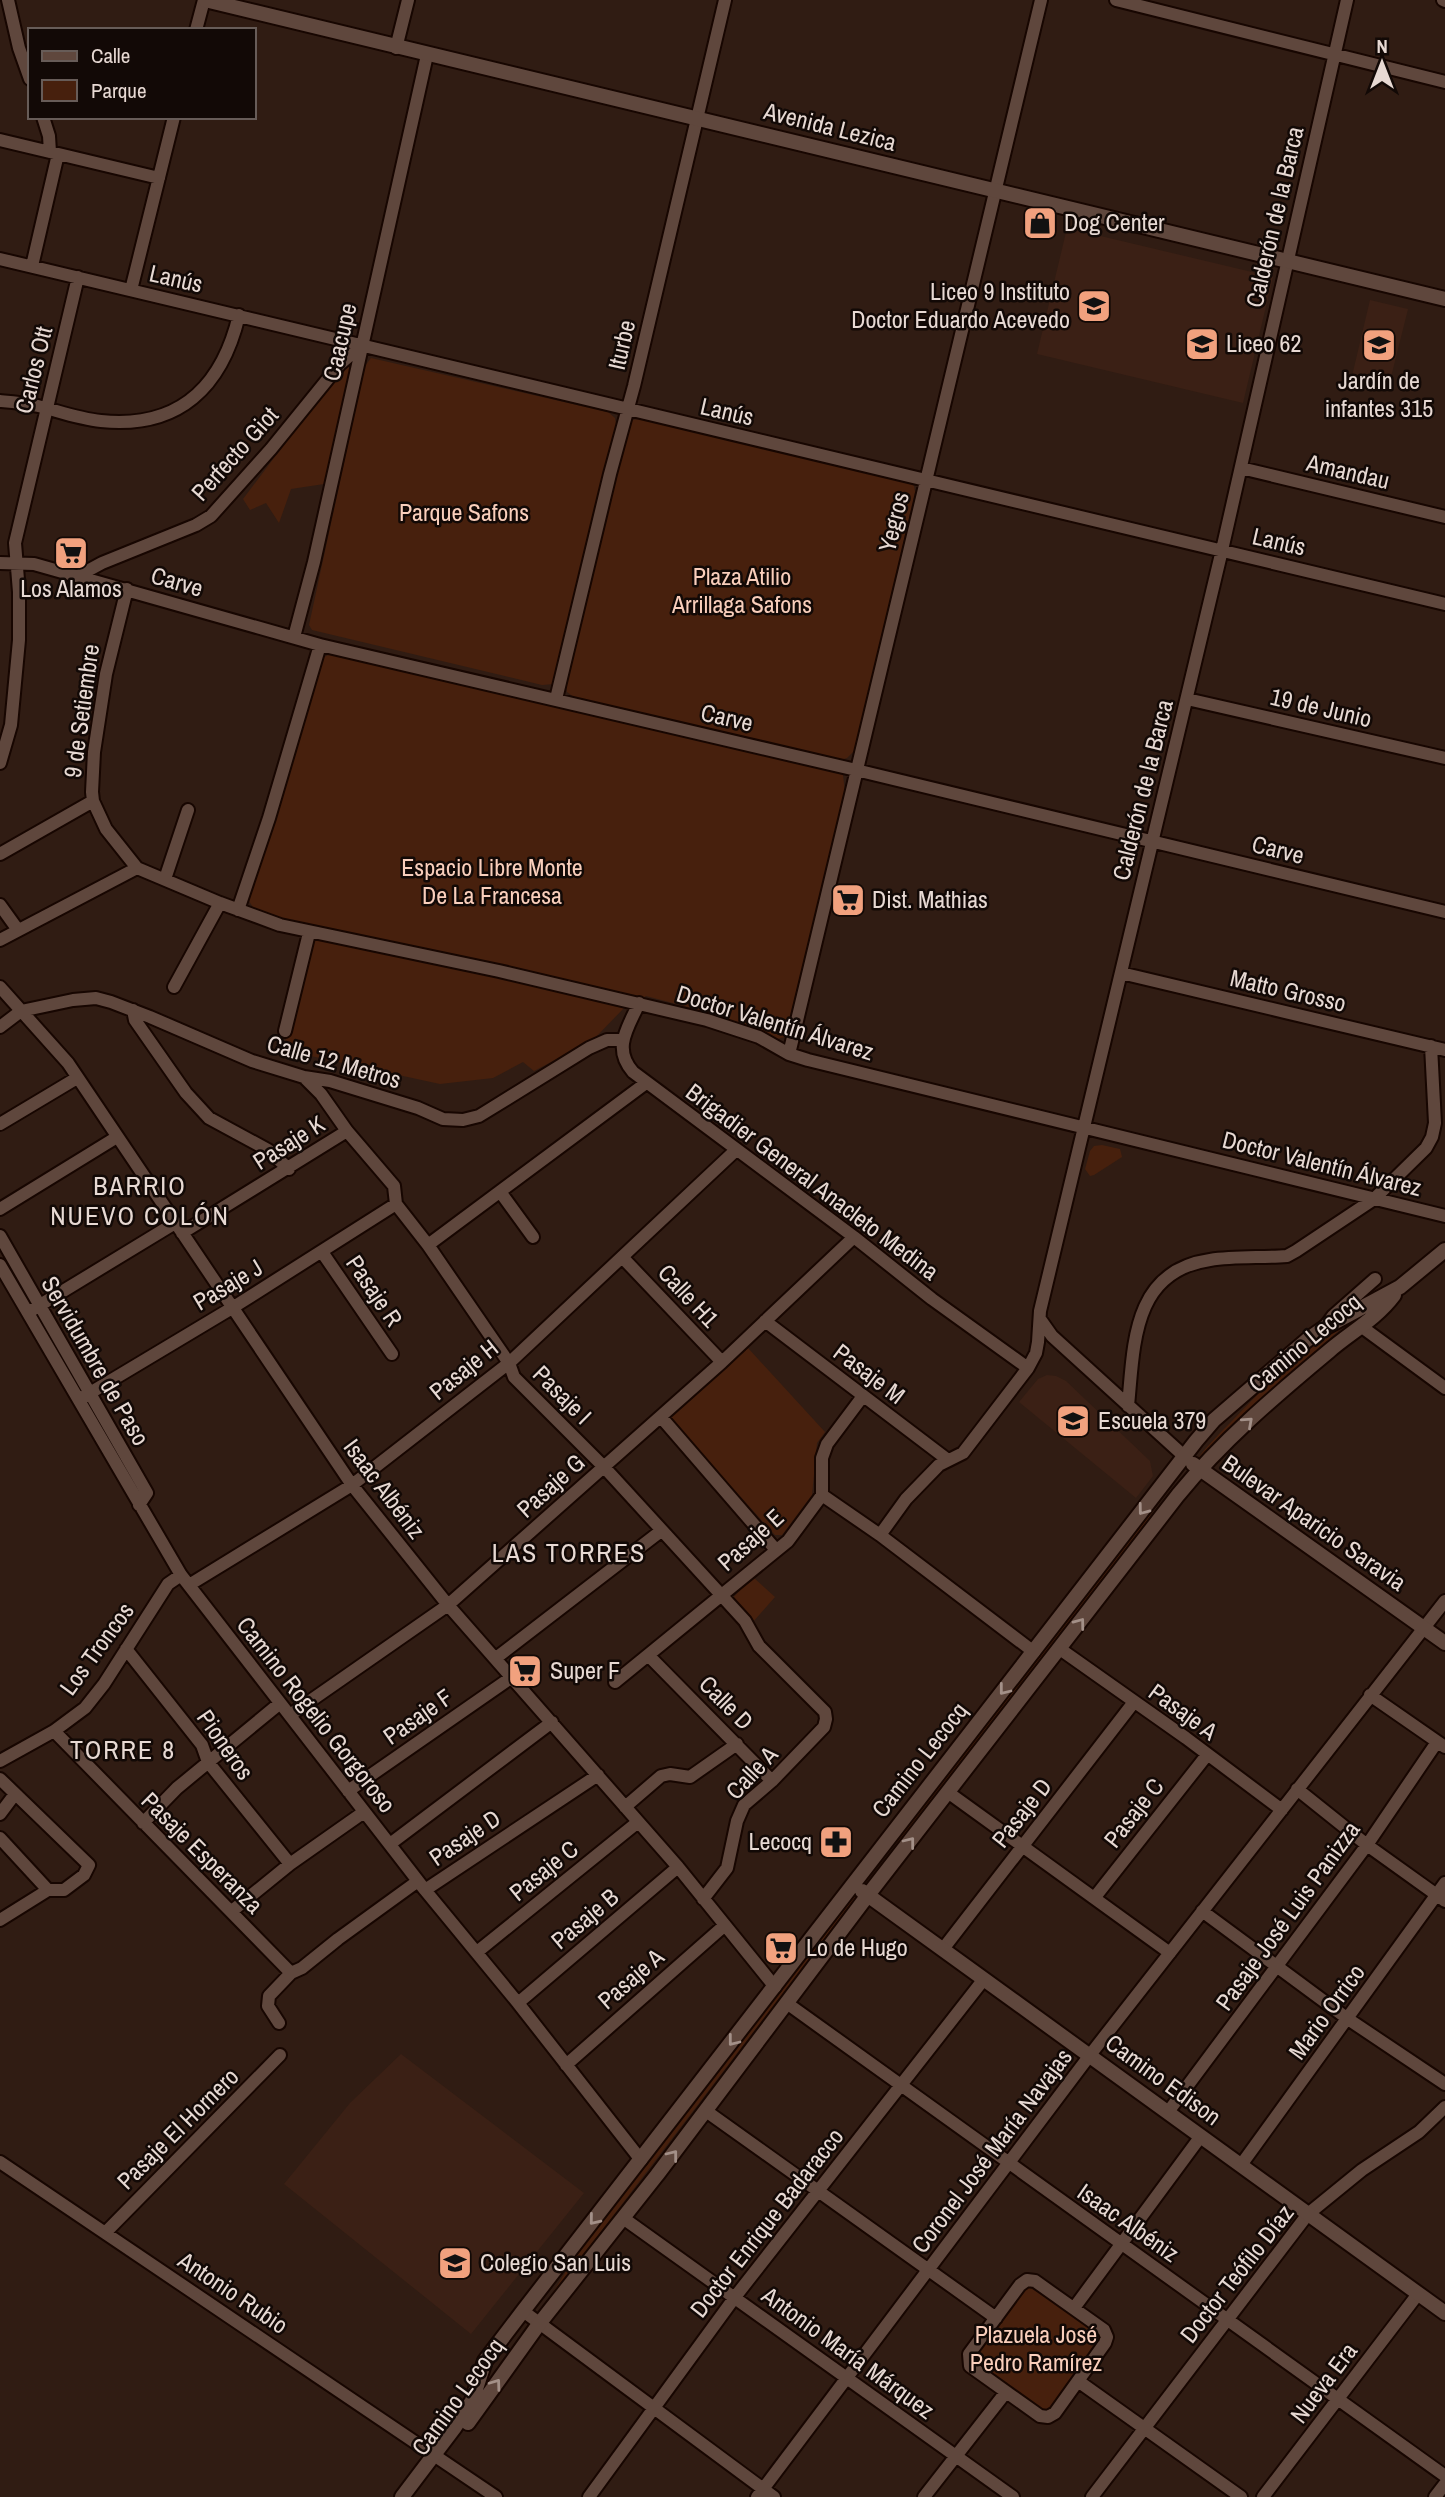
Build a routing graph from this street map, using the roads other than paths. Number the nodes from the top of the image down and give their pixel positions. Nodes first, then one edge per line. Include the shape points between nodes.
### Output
1 (8, 0) edge
2 (204, 0) edge
3 (408, 0) edge
4 (725, 0) edge
5 (1041, 0) edge
6 (1116, 0) edge
7 (1347, 0) edge
8 (197, 28) edge
9 (396, 48) junction
10 (427, 55) junction
11 (1334, 55) junction
12 (28, 73) edge
13 (1445, 82) edge
14 (697, 117) junction
15 (44, 119) edge
16 (174, 119) edge
17 (0, 141) edge
18 (54, 153) junction
19 (159, 177) junction
20 (994, 190) junction
21 (0, 259) edge
22 (1287, 260) junction
23 (32, 266) junction
24 (78, 277) junction
25 (131, 290) junction
26 (1445, 299) edge
27 (239, 315) junction
28 (362, 345) junction
29 (0, 401) edge
30 (47, 408) junction
31 (628, 410) junction
32 (1241, 468) junction
33 (926, 480) junction
34 (1445, 517) edge
35 (1222, 550) junction
36 (17, 562) junction
37 (0, 563) edge
38 (78, 576) junction
39 (127, 589) junction
40 (1445, 604) edge
41 (294, 637) junction
42 (320, 645) junction
43 (556, 699) junction
44 (1187, 699) junction
45 (2, 746) edge
46 (1445, 758) edge
47 (0, 763) edge
48 (856, 770) junction
49 (93, 801) junction
50 (188, 810) dead end
51 (1153, 841) junction
52 (0, 854) edge
53 (137, 868) junction
54 (165, 879) junction
55 (220, 903) junction
56 (0, 905) edge
57 (238, 910) junction
58 (1445, 912) edge
59 (18, 930) junction
60 (309, 933) junction
61 (0, 940) edge
62 (1121, 973) junction
63 (0, 987) edge
64 (174, 987) dead end
65 (639, 1003) junction
66 (133, 1010) junction
67 (21, 1011) junction
68 (0, 1027) edge
69 (285, 1031) dead end
70 (623, 1040) junction
71 (1431, 1046) junction
72 (1445, 1050) edge
73 (789, 1054) junction
74 (77, 1077) junction
75 (304, 1077) junction
76 (646, 1083) junction
77 (0, 1124) edge
78 (1085, 1126) junction
79 (347, 1132) junction
80 (117, 1137) junction
81 (736, 1150) junction
82 (289, 1169) junction
83 (501, 1193) junction
84 (1374, 1199) junction
85 (396, 1204) junction
86 (0, 1209) edge
87 (1445, 1216) edge
88 (178, 1228) junction
89 (0, 1236) edge
90 (533, 1237) dead end
91 (854, 1237) junction
92 (428, 1245) junction
93 (1445, 1250) edge
94 (322, 1252) junction
95 (623, 1258) junction
96 (0, 1265) edge
97 (1375, 1279) dead end
98 (1400, 1287) junction
99 (232, 1308) junction
100 (33, 1309) junction
101 (1040, 1319) junction
102 (765, 1321) junction
103 (1324, 1328) junction
104 (1362, 1328) junction
105 (392, 1354) dead end
106 (722, 1362) junction
107 (509, 1363) junction
108 (1028, 1368) junction
109 (1445, 1388) edge
110 (863, 1396) junction
111 (85, 1397) junction
112 (1128, 1406) junction
113 (661, 1417) junction
114 (1184, 1456) junction
115 (948, 1460) junction
116 (604, 1467) junction
117 (1199, 1469) junction
118 (352, 1485) junction
119 (822, 1495) junction
120 (661, 1531) junction
121 (880, 1535) junction
122 (776, 1550) junction
123 (185, 1580) junction
124 (721, 1595) junction
125 (1445, 1601) edge
126 (448, 1605) junction
127 (1424, 1628) junction
128 (1445, 1643) edge
129 (126, 1649) junction
130 (1060, 1649) junction
131 (1034, 1652) junction
132 (649, 1656) junction
133 (496, 1658) junction
134 (512, 1677) junction
135 (615, 1682) dead end
136 (1370, 1695) junction
137 (1134, 1702) junction
138 (279, 1704) junction
139 (290, 1715) junction
140 (826, 1719) joint
141 (552, 1722) junction
142 (54, 1731) junction
143 (737, 1744) junction
144 (1441, 1745) edge
145 (1207, 1755) junction
146 (1, 1758) edge
147 (208, 1762) junction
148 (598, 1775) junction
149 (0, 1779) edge
150 (772, 1782) junction
151 (1297, 1789) junction
152 (348, 1791) junction
153 (948, 1793) junction
154 (15, 1794) junction
155 (625, 1807) junction
156 (1282, 1810) junction
157 (364, 1812) junction
158 (0, 1814) edge
159 (638, 1822) junction
160 (143, 1823) junction
161 (0, 1838) edge
162 (390, 1844) junction
163 (1367, 1845) junction
164 (1024, 1846) junction
165 (290, 1864) junction
166 (678, 1867) junction
167 (1445, 1883) edge
168 (853, 1885) junction
169 (421, 1886) junction
170 (48, 1890) junction
171 (868, 1895) junction
172 (1095, 1898) junction
173 (1441, 1898) edge
174 (703, 1899) junction
175 (232, 1911) junction
176 (1202, 1911) junction
177 (0, 1920) edge
178 (725, 1925) junction
179 (943, 1950) junction
180 (477, 1952) junction
181 (1170, 1953) junction
182 (1278, 1967) junction
183 (292, 1973) junction
184 (984, 1979) junction
185 (775, 1987) junction
186 (518, 2003) junction
187 (788, 2004) junction
188 (1348, 2019) junction
189 (279, 2022) dead end
190 (280, 2055) dead end
191 (1090, 2056) junction
192 (566, 2065) junction
193 (1445, 2084) edge
194 (900, 2085) junction
195 (1445, 2107) edge
196 (706, 2111) junction
197 (1168, 2112) junction
198 (1201, 2136) junction
199 (641, 2160) junction
200 (0, 2162) edge
201 (1008, 2163) junction
202 (1241, 2165) junction
203 (817, 2190) junction
204 (1308, 2214) junction
205 (623, 2218) junction
206 (105, 2233) junction
207 (1121, 2245) junction
208 (928, 2269) junction
209 (1418, 2294) junction
210 (735, 2297) junction
211 (1074, 2308) junction
212 (523, 2311) junction
213 (1445, 2313) edge
214 (996, 2318) junction
215 (1228, 2319) junction
216 (539, 2324) junction
217 (846, 2378) junction
218 (1078, 2381) junction
219 (1006, 2392) junction
220 (1338, 2399) junction
221 (652, 2408) junction
222 (1145, 2428) junction
223 (954, 2456) junction
224 (439, 2457) junction
225 (1445, 2476) edge
226 (1445, 2484) edge
227 (760, 2493) edge
228 (402, 2497) edge
229 (413, 2497) edge
230 (496, 2497) edge
231 (589, 2497) edge
232 (774, 2497) edge
233 (924, 2497) edge
234 (1013, 2497) edge
235 (1093, 2497) edge
236 (1241, 2497) edge
237 (1262, 2497) edge
238 (1435, 2497) edge

1 - 12 street
2 - 8 street
2 - 9 street, Avenida Lezica
3 - 9 street
4 - 14 street, Iturbe
5 - 20 street, Yegros
6 - 11 street
7 - 11 street, Calderón de la Barca
9 - 10 street, Avenida Lezica
10 - 14 street, Avenida Lezica
10 - 28 street, Caacupe
11 - 13 street
11 - 22 street, Calderón de la Barca
14 - 20 street, Avenida Lezica
14 - 31 street, Iturbe
15 - 18 street
16 - 19 street
17 - 18 street
18 - 19 street
18 - 23 street
19 - 25 street
20 - 22 street, Avenida Lezica
20 - 33 street, Yegros
21 - 23 street, Lanús
22 - 26 street, Avenida Lezica
22 - 32 street, Calderón de la Barca
23 - 24 street, Lanús
24 - 25 street, Lanús
24 - 30 street, Carlos Ott
25 - 27 street, Lanús
27 - 28 street, Lanús
27 - 30 street via 218,372 208,386 173,410 124,422 98,421
28 - 31 street, Lanús
28 - 38 street, Perfecto Giot via 340,364 211,516
28 - 41 street, Caacupe
29 - 30 street
30 - 36 street, Carlos Ott via 16,534
31 - 33 street, Lanús
31 - 43 street, Iturbe
32 - 34 street, Amandau
32 - 35 street, Calderón de la Barca
33 - 35 street, Lanús
33 - 48 street, Yegros
35 - 40 street, Lanús
35 - 44 street, Calderón de la Barca
36 - 37 street, Carve
36 - 38 street, Carve
36 - 45 street, Carlos Ott via 19,640 11,725
38 - 39 street, Carve
39 - 41 street, Carve
39 - 49 street, 9 de Setiembre via 106,674 91,780
41 - 42 street, Carve
42 - 43 street, Carve
42 - 57 street
43 - 48 street, Carve
44 - 46 street, 19 de Junio
44 - 51 street, Calderón de la Barca
45 - 47 street, Carlos Ott
48 - 51 street, Carve
48 - 73 street, Yegros
49 - 52 street
49 - 53 street, 9 de Setiembre via 106,829
50 - 54 street
51 - 58 street, Carve
51 - 62 street, Calderón de la Barca
53 - 54 street, Doctor Valentín Álvarez
53 - 59 street
54 - 55 street, Doctor Valentín Álvarez
55 - 57 street, Doctor Valentín Álvarez
55 - 64 street
56 - 59 street
57 - 60 street, Doctor Valentín Álvarez
59 - 61 street
60 - 65 street, Doctor Valentín Álvarez
60 - 69 street
62 - 71 street, Matto Grosso
62 - 78 street, Calderón de la Barca
63 - 67 street, Isaac Albéniz
65 - 70 street
65 - 73 street, Doctor Valentín Álvarez via 735,1028
66 - 67 street, Calle 12 Metros via 84,998
66 - 75 street, Calle 12 Metros via 216,1047
66 - 82 street via 135,1020 196,1105 209,1118 268,1150
67 - 68 street
67 - 74 street, Isaac Albéniz
70 - 75 street, Calle 12 Metros via 607,1040 589,1048 479,1116 463,1120 443,1119 330,1081
70 - 76 street, Brigadier General Anacleto Medina via 624,1060
71 - 72 street, Matto Grosso
71 - 84 street via 1432,1137 1426,1149
73 - 78 street, Doctor Valentín Álvarez
74 - 77 street
74 - 80 street, Isaac Albéniz
75 - 79 street, Pasaje I
76 - 81 street, Brigadier General Anacleto Medina
76 - 83 street
78 - 84 street, Doctor Valentín Álvarez
78 - 101 street, Calderón de la Barca
79 - 82 street, Pasaje K
79 - 85 street, Pasaje I via 394,1186
80 - 86 street
80 - 88 street, Isaac Albéniz
81 - 91 street, Brigadier General Anacleto Medina
81 - 95 street, Pasaje H
82 - 88 street, Pasaje K
83 - 90 street
83 - 92 street
84 - 87 street, Doctor Valentín Álvarez
84 - 112 street via 1287,1255 1210,1260 1190,1265 1157,1287 1139,1318
85 - 92 street, Pasaje I
85 - 94 street, Pasaje J
88 - 99 street, Isaac Albéniz
88 - 100 street, Pasaje K
89 - 100 street, Servidumbre de Paso
91 - 102 street, Pasaje G
91 - 108 street, Brigadier General Anacleto Medina
92 - 107 street, Pasaje I
93 - 98 street, Camino Lecocq
94 - 99 street, Pasaje J
94 - 105 street, Pasaje R
95 - 106 street, Calle H1
95 - 107 street, Pasaje H
96 - 100 street, Camino Rogelio Gorgoroso
97 - 103 street
98 - 103 street, Camino Lecocq
98 - 104 street, Camino Lecocq
99 - 111 street, Pasaje J
99 - 118 street, Isaac Albéniz
100 - 111 street, Camino Rogelio Gorgoroso
101 - 108 street, Calderón de la Barca via 1036,1353
101 - 112 street, Bulevar Aparicio Saravia via 1052,1336
102 - 106 street, Pasaje G
102 - 110 street, Pasaje M
103 - 114 street, Camino Lecocq via 1214,1420
104 - 109 street
117 -> 104 street, Camino Lecocq via 1274,1398
106 - 113 street, Pasaje G
107 - 116 street, Pasaje I via 514,1377
107 - 118 street, Pasaje H
108 - 115 street, Calderón de la Barca via 963,1453
110 - 115 street, Pasaje M
110 - 119 street via 827,1444
111 - 123 street, Camino Rogelio Gorgoroso via 139,1505
112 - 114 street, Bulevar Aparicio Saravia
113 - 116 street, Pasaje G
113 - 122 street
114 - 117 street, Bulevar Aparicio Saravia
114 -> 131 street, Camino Lecocq
115 - 121 street, Calderón de la Barca via 905,1499
116 - 120 street, Pasaje I
116 - 126 street, Pasaje G
117 - 127 street, Bulevar Aparicio Saravia
130 -> 117 street, Camino Lecocq
118 - 123 street, Pasaje H
118 - 126 street, Isaac Albéniz
119 - 121 street
119 - 122 street, Pasaje E
120 - 124 street, Pasaje I
120 - 133 street
121 - 131 street
122 - 124 street, Pasaje E
123 - 129 street, Los Troncos via 168,1584
123 - 138 street, Camino Rogelio Gorgoroso
124 - 132 street, Pasaje E
124 - 140 street, Pasaje I via 745,1621 759,1646 825,1712
125 - 127 street, Coronel José María Navajas
126 - 133 street, Isaac Albéniz
126 - 139 street, Pasaje G
127 - 128 street, Bulevar Aparicio Saravia
127 - 136 street, Coronel José María Navajas
129 - 142 street, Los Troncos via 93,1698
129 - 147 street, Pioneros via 202,1745
130 - 137 street, Pasaje A
130 - 153 street, Camino Lecocq
131 -> 168 street, Camino Lecocq
132 - 135 street, Pasaje E
132 - 143 street, Calle D
133 - 134 street, Isaac Albéniz
134 - 141 street, Isaac Albéniz
134 - 152 street, Pasaje F
136 - 144 street
136 - 151 street, Coronel José María Navajas
137 - 145 street, Pasaje A
137 - 164 street, Pasaje D
138 - 139 street, Camino Rogelio Gorgoroso
138 - 147 street
139 - 152 street, Camino Rogelio Gorgoroso
140 - 150 street, Calle A via 824,1727
141 - 148 street, Isaac Albéniz
141 - 162 street
142 - 146 street, Los Troncos
142 - 160 street, Pasaje Esperanza
143 - 150 street, Calle D
143 - 155 street via 690,1777 661,1776
144 - 163 street, Pasaje José Luis Panizza
145 - 156 street, Pasaje A
145 - 172 street, Pasaje C
147 - 160 street
147 - 165 street, Pioneros
148 - 155 street, Isaac Albéniz
148 - 169 street, Pasaje D
149 - 154 street
150 - 174 street, Calle A via 744,1805 727,1868
151 - 156 street, Coronel José María Navajas
151 - 163 street
152 - 157 street, Camino Rogelio Gorgoroso
153 - 164 street
171 -> 153 street, Camino Lecocq
154 - 158 street
154 - 170 street via 89,1865 84,1875 64,1890
155 - 159 street, Isaac Albéniz
156 - 176 street, Coronel José María Navajas
157 - 162 street, Camino Rogelio Gorgoroso
157 - 165 street
159 - 166 street, Isaac Albéniz
159 - 180 street, Pasaje C
160 - 175 street, Pasaje Esperanza
161 - 170 street
162 - 169 street, Camino Rogelio Gorgoroso
163 - 173 street
163 - 182 street, Pasaje José Luis Panizza
164 - 172 street
164 - 179 street, Pasaje D
165 - 175 street
166 - 174 street, Isaac Albéniz
166 - 186 street, Pasaje B
167 - 173 street, Mario Orrico
168 - 171 street, Camino Edison
168 - 185 street, Camino Lecocq
169 - 180 street, Camino Rogelio Gorgoroso
169 - 183 street, Pasaje D
170 - 177 street
171 - 179 street, Camino Edison
171 - 187 street, Camino Lecocq
172 - 181 street
173 - 188 street, Mario Orrico
174 - 178 street, Isaac Albéniz
175 - 183 street, Pasaje Esperanza
176 - 181 street, Coronel José María Navajas
176 - 182 street
178 - 185 street, Isaac Albéniz
178 - 192 street, Pasaje A
179 - 184 street, Camino Edison
180 - 186 street, Camino Rogelio Gorgoroso
181 - 191 street, Coronel José María Navajas
182 - 188 street
182 - 197 street, Pasaje José Luis Panizza
183 - 189 street, Pasaje D via 267,2001
184 - 191 street, Camino Edison
184 - 194 street, Doctor Enrique Badaracco
185 -> 199 street, Camino Lecocq
186 - 192 street, Camino Rogelio Gorgoroso
187 - 194 street, Isaac Albéniz
187 - 196 street, Camino Lecocq
188 - 193 street
188 - 202 street, Mario Orrico
190 - 206 street, Pasaje El Hornero
191 - 197 street, Camino Edison
191 - 201 street, Coronel José María Navajas
192 - 199 street, Camino Rogelio Gorgoroso
194 - 201 street, Isaac Albéniz
194 - 203 street, Doctor Enrique Badaracco
195 - 204 street, Doctor Teófilo Díaz via 1419,2132
196 - 203 street
205 -> 196 street, Camino Lecocq
197 - 198 street, Camino Edison
198 - 202 street, Camino Edison
198 - 207 street
199 -> 212 street, Camino Lecocq
200 - 206 street, Antonio Rubio
201 - 207 street, Isaac Albéniz
201 - 208 street, Coronel José María Navajas
202 - 204 street, Camino Edison
203 - 208 street
203 - 210 street, Doctor Enrique Badaracco
204 - 209 street, Camino Edison
204 - 215 street, Doctor Teófilo Díaz
205 - 210 street, Antonio María Márquez
205 - 216 street, Camino Lecocq
206 - 224 street, Antonio Rubio
207 - 211 street
207 - 215 street, Isaac Albéniz
208 - 214 street
208 - 217 street, Coronel José María Navajas
209 - 213 street, Camino Edison
209 - 220 street, Nueva Era
210 - 217 street, Antonio María Márquez
210 - 221 street, Doctor Enrique Badaracco
211 - 214 street via 1027,2280
211 - 218 street via 1107,2337
212 - 216 street
212 - 224 street, Camino Lecocq via 485,2361 472,2401
214 - 219 street via 968,2360
215 - 220 street, Isaac Albéniz
215 - 222 street, Doctor Teófilo Díaz
216 - 221 street
224 -> 216 street, Camino Lecocq
217 - 223 street, Antonio María Márquez
217 - 227 street, Coronel José María Navajas
218 - 219 street via 1048,2417
218 - 222 street
219 - 223 street
220 - 225 street, Isaac Albéniz
220 - 237 street, Nueva Era
221 - 227 street
221 - 231 street, Doctor Enrique Badaracco
222 - 235 street, Doctor Teófilo Díaz
222 - 236 street
223 - 233 street
223 - 234 street, Antonio María Márquez
224 - 228 street, Camino Lecocq
224 - 229 street, Camino Lecocq
224 - 230 street, Antonio Rubio
226 - 238 street
227 - 232 street

